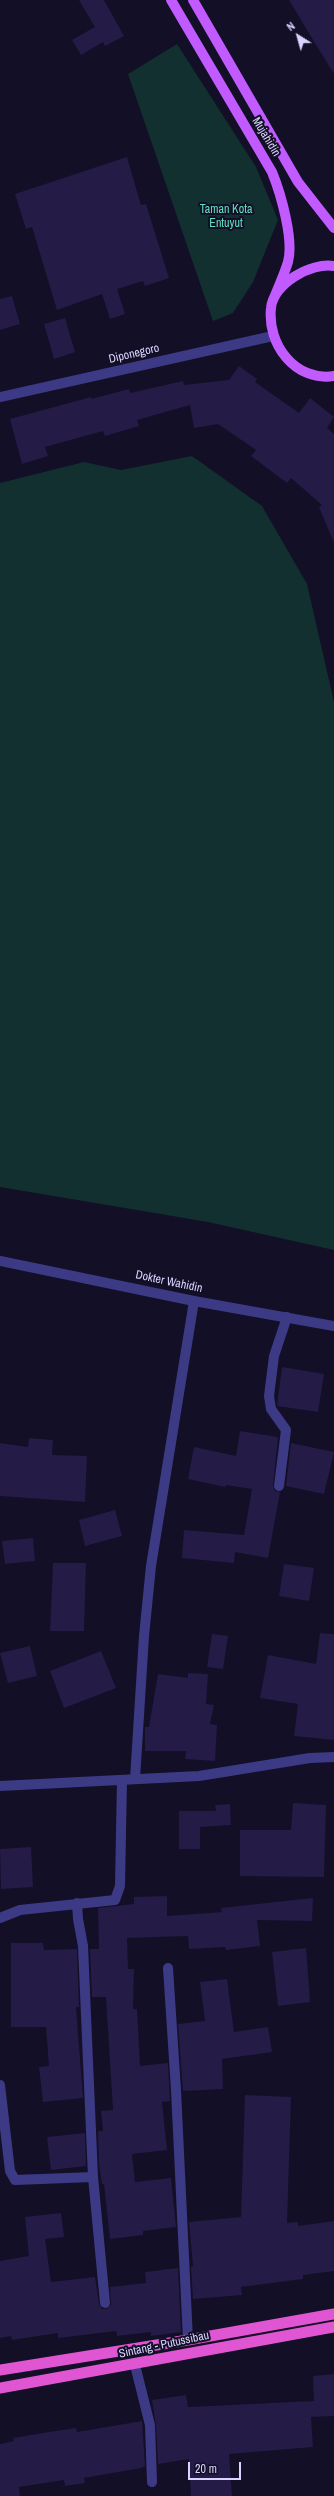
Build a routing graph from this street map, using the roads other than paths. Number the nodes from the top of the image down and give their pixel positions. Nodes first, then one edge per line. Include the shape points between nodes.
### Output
1 (171, 0) edge
2 (193, 0) edge
3 (334, 228) edge
4 (334, 266) edge
5 (273, 300) junction
6 (273, 336) junction
7 (332, 378) edge
8 (0, 397) edge
9 (0, 1261) edge
10 (194, 1301) junction
11 (287, 1317) junction
12 (334, 1326) edge
13 (279, 1486) dead end
14 (334, 1757) edge
15 (135, 1779) junction
16 (122, 1780) junction
17 (0, 1786) edge
18 (77, 1902) junction
19 (0, 1918) edge
20 (168, 1968) dead end
21 (0, 2084) edge
22 (93, 2177) junction
23 (105, 2303) dead end
24 (334, 2314) edge
25 (334, 2327) edge
26 (188, 2340) junction
27 (135, 2365) junction
28 (0, 2370) edge
29 (0, 2388) edge
30 (152, 2482) dead end

1 - 5 main road, Mujahidin via 272,172 280,192 285,214 288,261
2 - 3 main road, Mujahidin via 298,182
4 - 5 main road via 314,267 300,272
5 - 6 main road, Mujahidin
6 - 7 main road via 281,353 294,366 310,374
6 - 8 street, Diponegoro
9 - 10 street, Dokter Wahidin
10 - 11 street, Dokter Wahidin
10 - 15 street via 151,1566 143,1644
11 - 12 street, Dokter Wahidin
11 - 13 street via 270,1378 271,1409 286,1430
14 - 15 street via 310,1758 199,1776
15 - 16 street
16 - 17 street
16 - 18 street via 118,1895 115,1900 109,1902
18 - 19 street via 20,1910
18 - 22 street via 83,1946
20 - 26 street
21 - 22 street via 10,2171 15,2180
22 - 23 street
24 - 26 highway, Sintang - Putussibau
25 - 27 highway, Sintang - Putussibau via 196,2351
26 - 28 highway, Sintang - Putussibau
27 - 29 highway, Sintang - Putussibau
27 - 30 street via 150,2424

